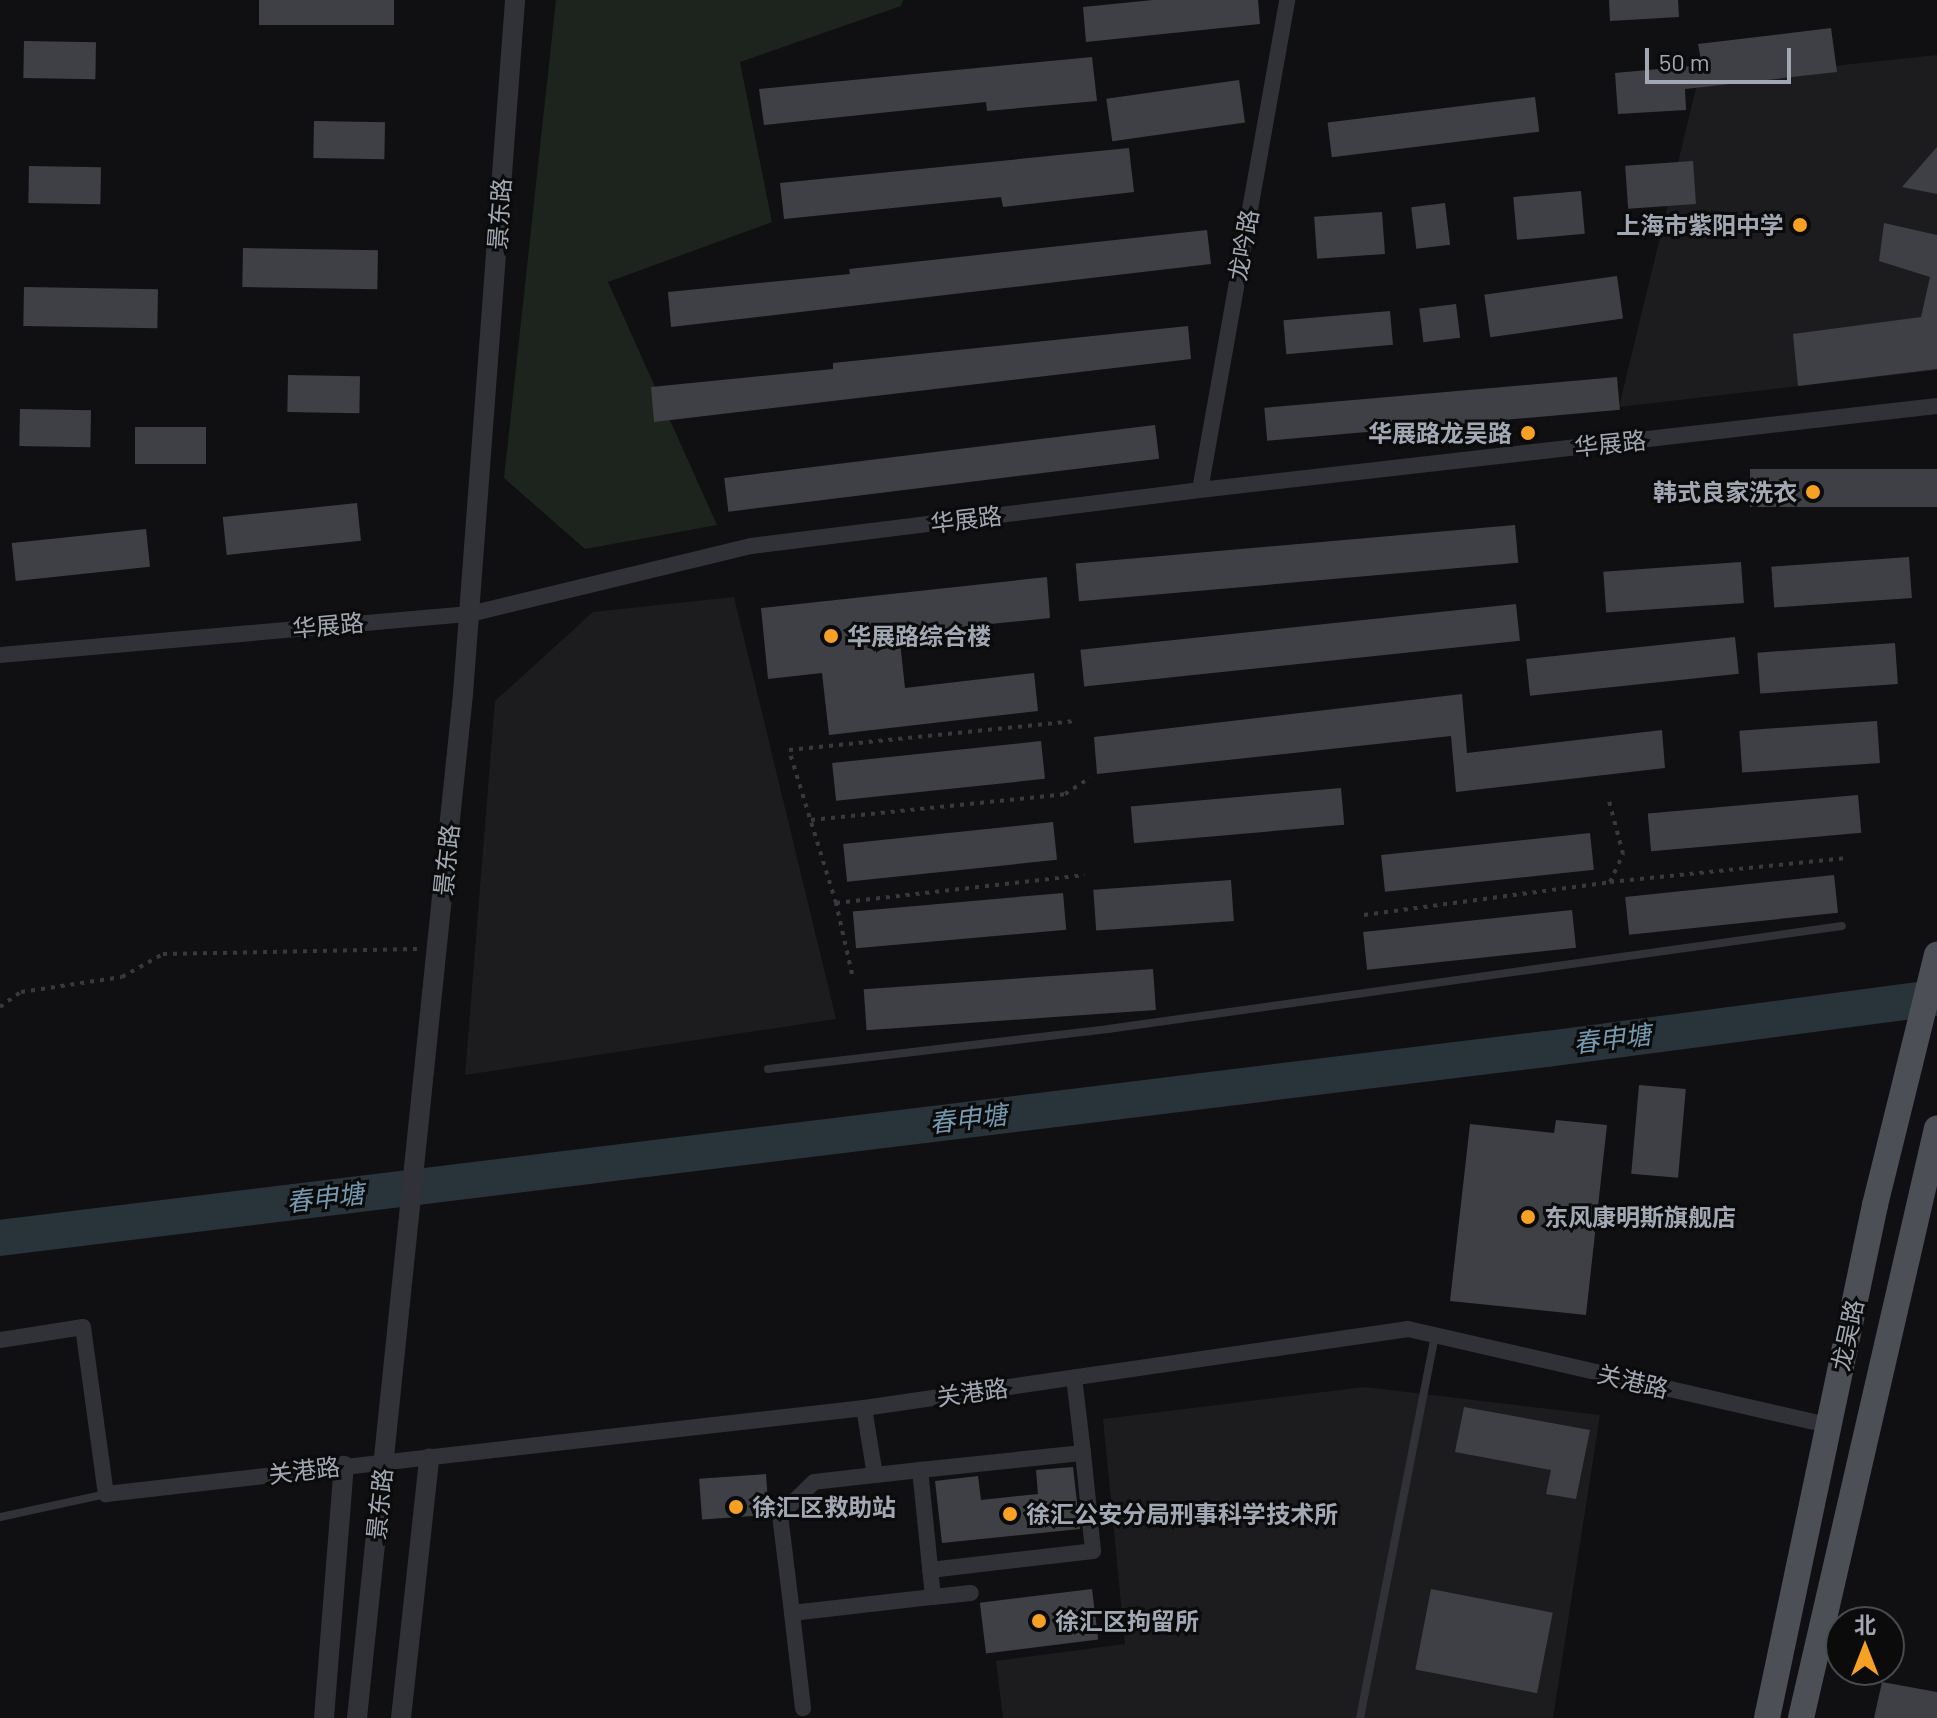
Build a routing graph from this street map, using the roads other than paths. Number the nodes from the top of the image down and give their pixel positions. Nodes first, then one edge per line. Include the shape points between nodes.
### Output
1 (515, 0) edge
2 (1287, 0) edge
3 (1937, 406) edge
4 (1200, 490) junction
5 (470, 614) junction
6 (0, 655) edge
7 (1842, 926) dead end
8 (1937, 955) edge
9 (768, 1069) dead end
10 (1937, 1128) edge
11 (1435, 1335) junction
12 (0, 1340) edge
13 (1074, 1378) junction
14 (864, 1408) junction
15 (1827, 1425) junction
16 (1083, 1453) junction
17 (429, 1459) junction
18 (344, 1466) junction
19 (920, 1470) junction
20 (875, 1475) junction
21 (106, 1494) junction
22 (0, 1517) edge
23 (930, 1570) junction
24 (971, 1593) dead end
25 (933, 1597) junction
26 (792, 1613) junction
27 (803, 1708) dead end
28 (324, 1718) edge
29 (357, 1718) edge
30 (401, 1718) edge
31 (1360, 1718) edge
32 (1767, 1718) edge
33 (1801, 1718) edge

1 - 5 street, 景东路
2 - 4 street, 龙吟路
3 - 4 street, 华展路
4 - 5 street, 华展路 via 751,546
5 - 6 street, 华展路
5 - 29 street, 景东路, bridge
7 - 9 lane via 1108,1029
8 - 15 main road, 龙吴路
10 - 33 main road, 龙吴路
11 - 13 street, 关港路 via 1408,1329
11 - 15 street, 关港路
11 - 31 lane
12 - 21 street via 83,1327
13 - 14 street, 关港路
13 - 16 street
14 - 17 street, 关港路
14 - 20 street
15 - 32 main road, 龙吴路
16 - 19 street
16 - 23 street via 1093,1551
17 - 18 street, 关港路
17 - 30 street
18 - 21 street, 关港路
18 - 28 street
19 - 20 street
19 - 23 street
20 - 26 street via 814,1482 780,1515
21 - 22 lane
23 - 25 street
24 - 25 street
25 - 26 street
26 - 27 street

